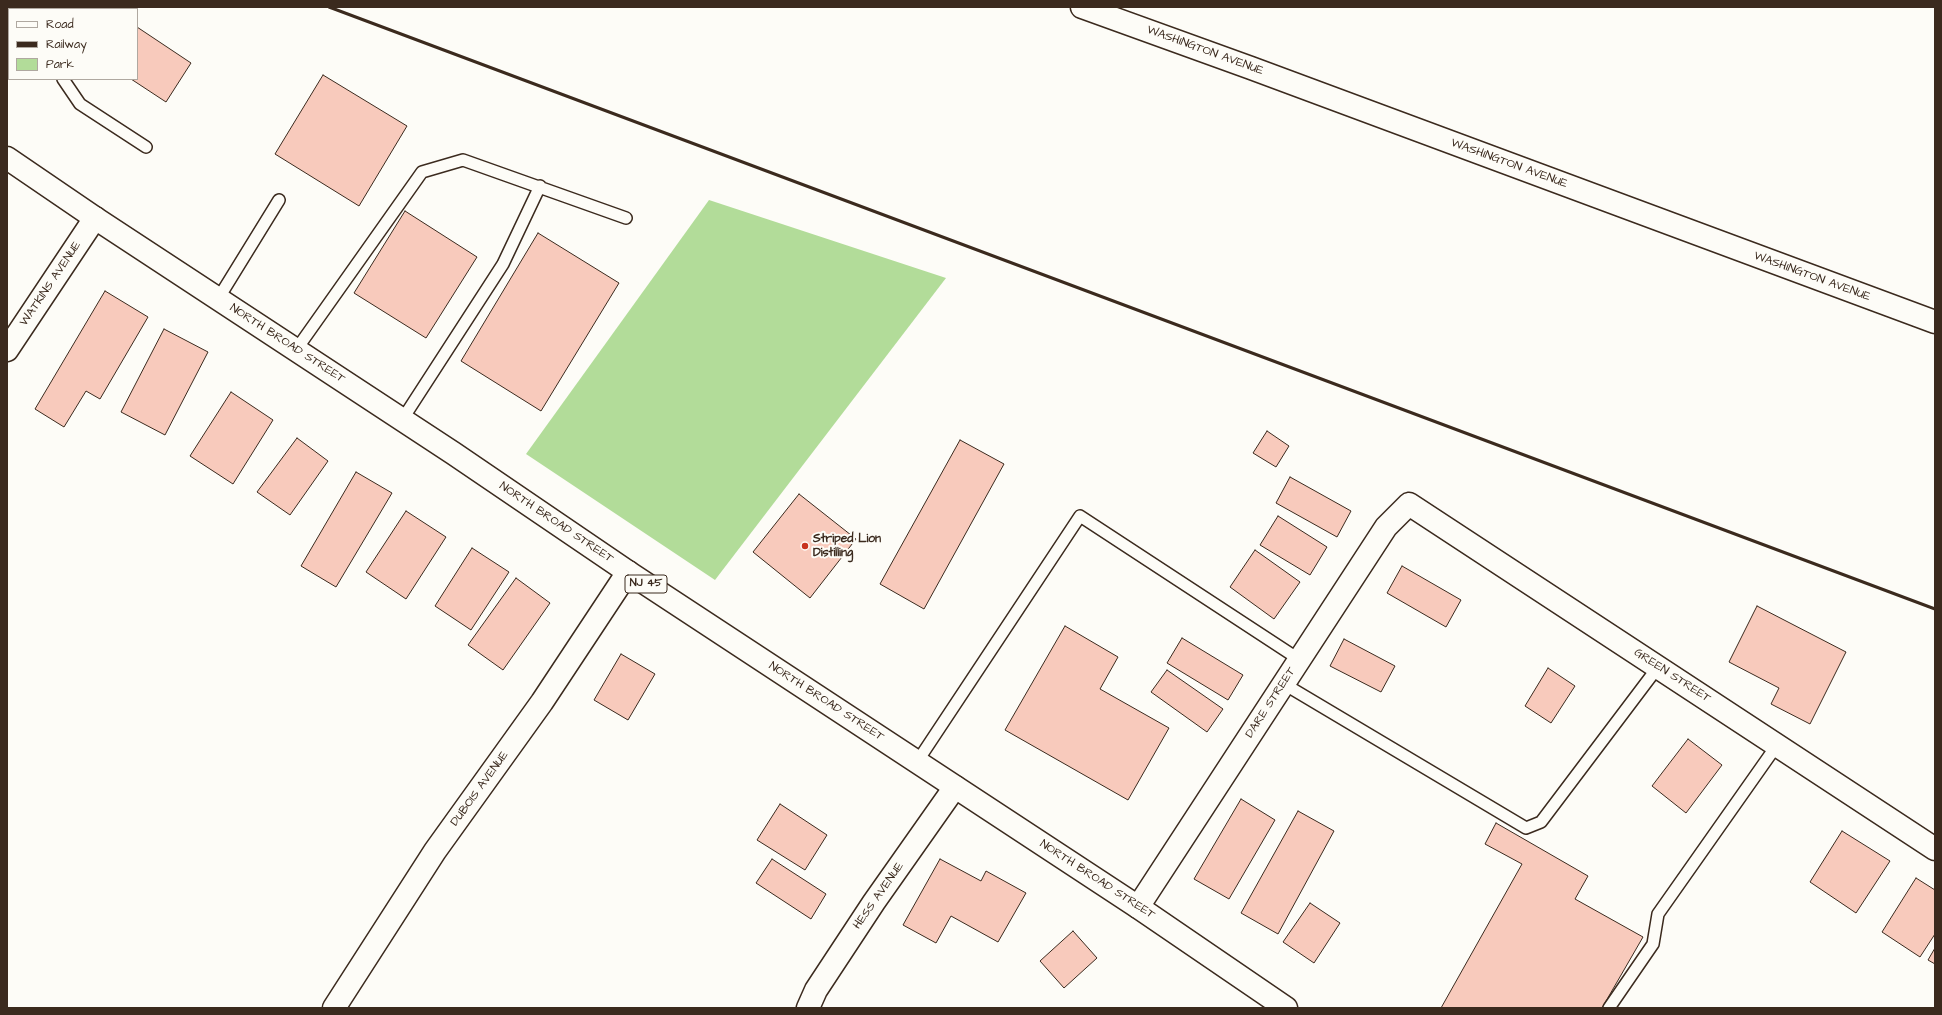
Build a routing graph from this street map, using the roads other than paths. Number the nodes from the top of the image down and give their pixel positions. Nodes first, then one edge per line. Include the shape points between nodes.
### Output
1 (1082, 7) edge
2 (64, 80) edge
3 (146, 147) dead end
4 (7, 158) edge
5 (540, 186) junction
6 (279, 200) dead end
7 (95, 218) junction
8 (626, 218) dead end
9 (218, 299) junction
10 (1935, 322) edge
11 (7, 350) edge
12 (296, 350) junction
13 (402, 420) junction
14 (1409, 504) joint
15 (628, 572) junction
16 (1300, 660) junction
17 (1658, 667) junction
18 (1284, 684) junction
19 (1777, 745) junction
20 (917, 762) junction
21 (955, 787) junction
22 (1935, 849) edge
23 (1138, 907) junction
24 (1278, 1006) edge
25 (334, 1008) edge
26 (808, 1008) edge
27 (1609, 1008) edge

1 - 10 street, WASHINGTON AVENUE
2 - 3 lane via 80,104
4 - 7 street, NORTH BROAD STREET / NJ 45
5 - 8 lane
5 - 12 lane via 463,160 422,172
5 - 13 lane via 503,264
6 - 9 lane
7 - 9 street, NORTH BROAD STREET / NJ 45
7 - 11 street, WATKINS AVENUE
9 - 12 street, NORTH BROAD STREET / NJ 45
12 - 13 street, NORTH BROAD STREET / NJ 45
13 - 15 street, NORTH BROAD STREET / NJ 45
14 - 16 street, DARE STREET via 1386,527
14 - 17 street, GREEN STREET
15 - 20 street, NORTH BROAD STREET / NJ 45
15 - 25 street, DUBOIS AVENUE via 542,702 435,851
16 - 18 street, DARE STREET
16 - 20 lane via 1080,516
17 - 18 lane via 1542,822 1526,828
17 - 19 street, GREEN STREET
18 - 23 street, DARE STREET
19 - 22 street, GREEN STREET
19 - 27 lane via 1658,914 1653,944
20 - 21 street, NORTH BROAD STREET / NJ 45
21 - 23 street, NORTH BROAD STREET / NJ 45
21 - 26 street, HESS AVENUE via 870,908 816,990
23 - 24 street, NORTH BROAD STREET / NJ 45

